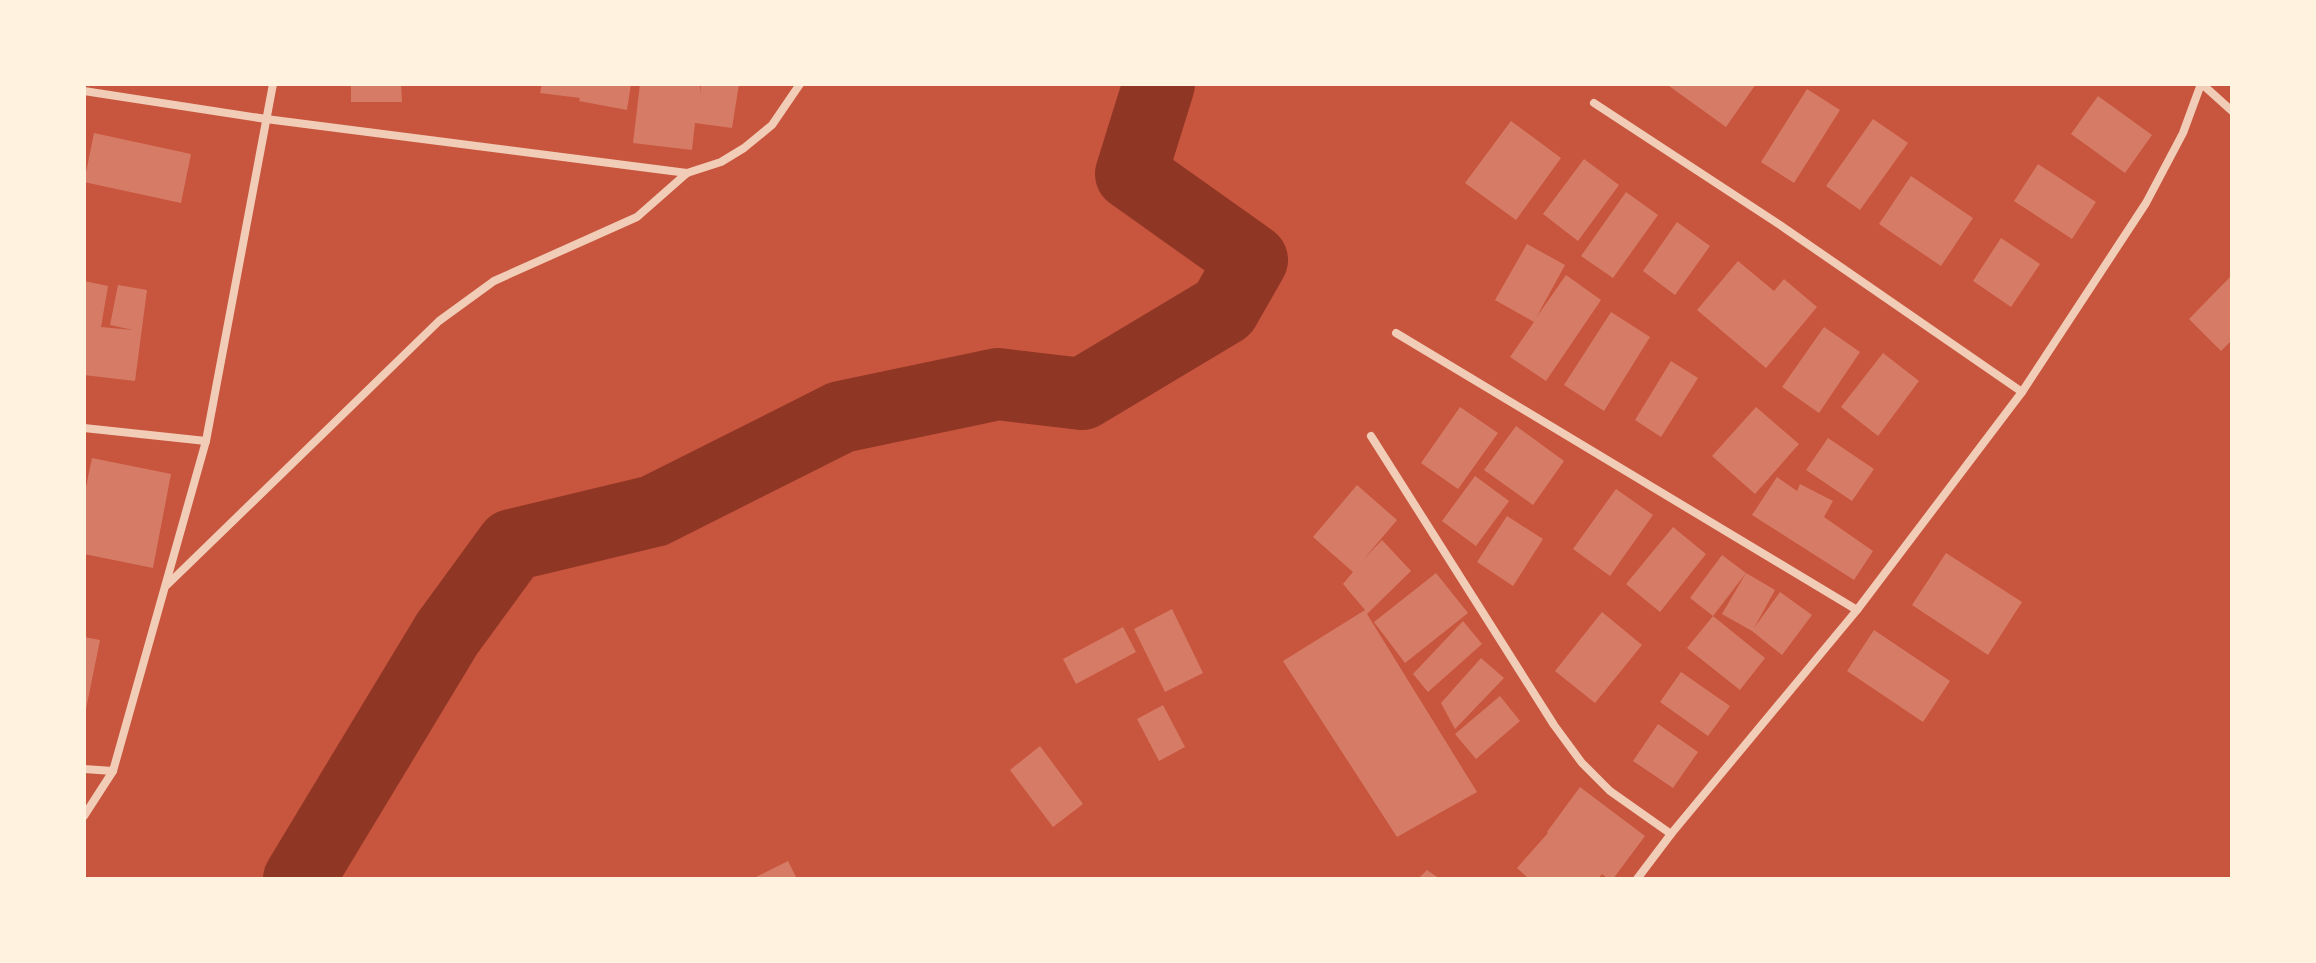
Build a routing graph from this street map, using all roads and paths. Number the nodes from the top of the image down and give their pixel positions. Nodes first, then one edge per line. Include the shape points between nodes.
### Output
1 (273, 84) edge
2 (800, 84) edge
3 (2202, 84) edge
4 (84, 91) edge
5 (1594, 103) dead end
6 (2232, 111) edge
7 (266, 119) junction
8 (687, 173) junction
9 (1396, 333) dead end
10 (2022, 392) junction
11 (84, 428) edge
12 (1371, 436) dead end
13 (206, 441) junction
14 (167, 585) junction
15 (1857, 610) junction
16 (84, 769) edge
17 (113, 771) junction
18 (84, 816) edge
19 (1671, 834) junction
20 (1637, 879) edge

1 - 7 street
2 - 8 street via 772,125 744,148
3 - 6 street
3 - 10 street via 2146,203
4 - 7 street
5 - 10 street
7 - 8 street
7 - 13 street
8 - 14 street via 637,217 494,281 439,321
9 - 15 street
10 - 15 street
11 - 13 street
12 - 19 street via 1582,763 1610,791
13 - 14 street
14 - 17 street
15 - 19 street
16 - 17 street
17 - 18 street
19 - 20 street

